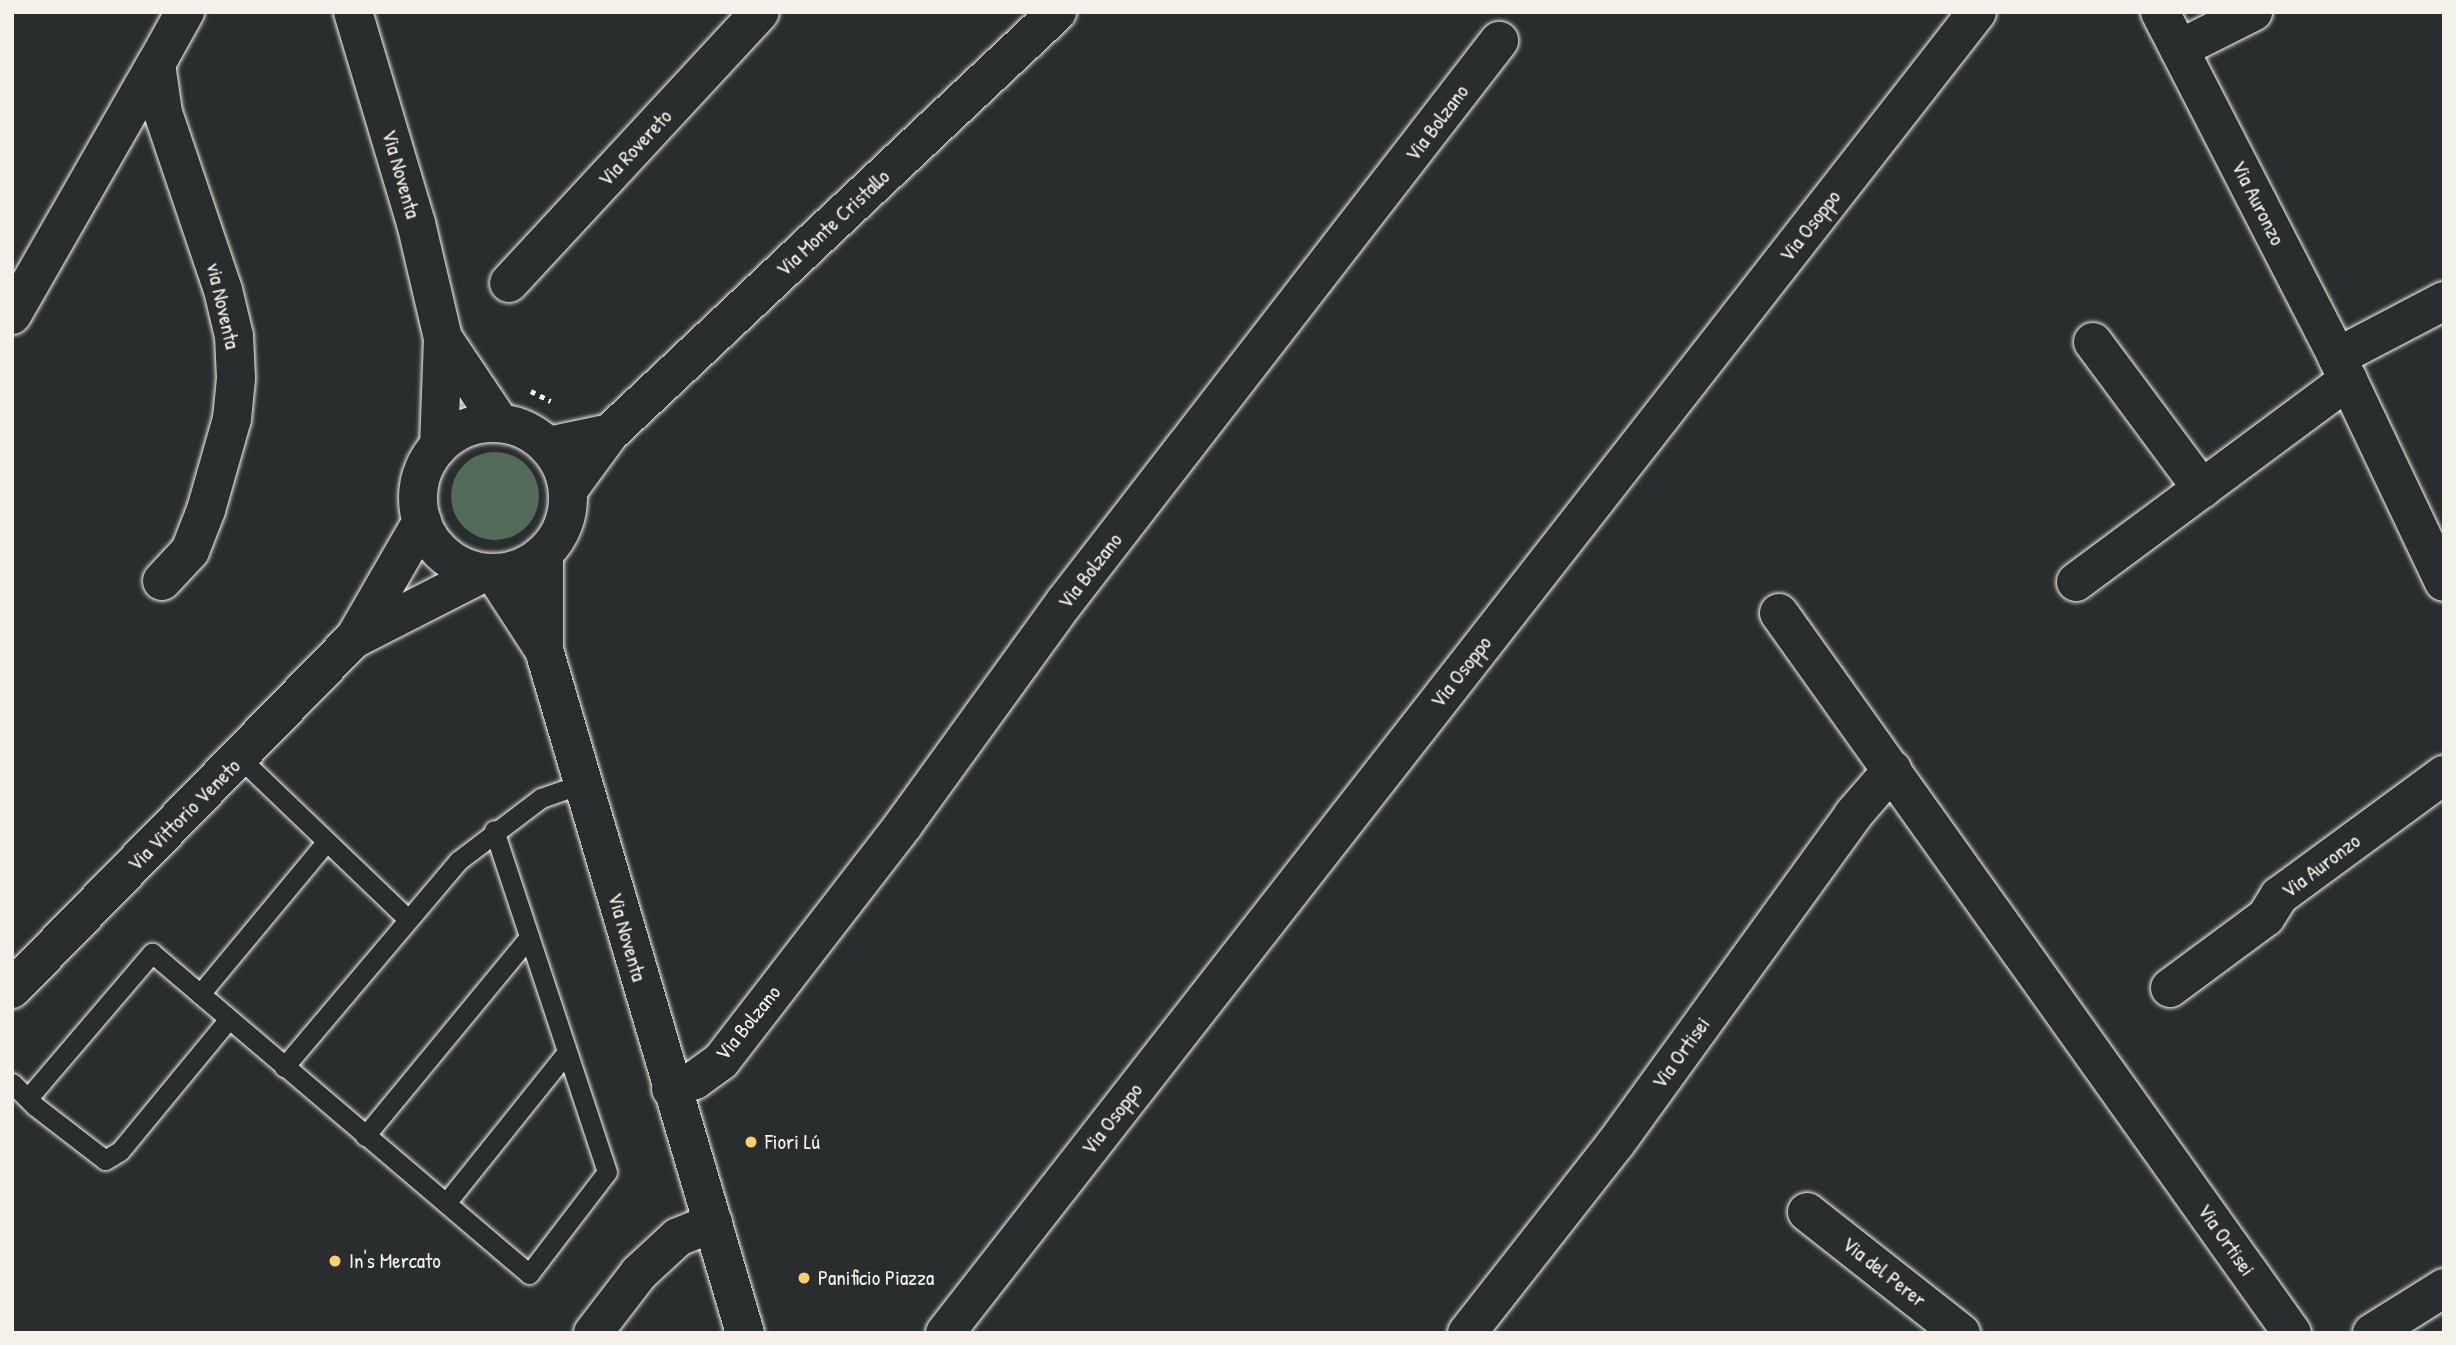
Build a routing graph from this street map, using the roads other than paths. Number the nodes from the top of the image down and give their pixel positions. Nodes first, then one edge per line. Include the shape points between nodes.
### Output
1 (185, 12) edge
2 (353, 12) edge
3 (760, 12) edge
4 (1057, 12) edge
5 (1978, 12) edge
6 (2160, 12) edge
7 (2253, 12) edge
8 (1499, 41) dead end
9 (2179, 49) junction
10 (156, 64) junction
11 (509, 283) dead end
12 (2444, 301) edge
13 (12, 315) edge
14 (443, 338) junction
15 (2093, 342) dead end
16 (2343, 368) junction
17 (500, 423) junction
18 (610, 433) junction
19 (439, 446) junction
20 (548, 446) junction
21 (569, 489) junction
22 (2202, 489) junction
23 (422, 521) junction
24 (544, 554) junction
25 (488, 573) junction
26 (162, 581) dead end
27 (2076, 582) dead end
28 (2444, 582) edge
29 (1779, 613) dead end
30 (354, 639) junction
31 (544, 650) junction
32 (240, 758) junction
33 (1892, 770) junction
34 (2444, 775) edge
35 (580, 784) junction
36 (494, 830) junction
37 (326, 842) junction
38 (408, 919) junction
39 (529, 937) junction
40 (2170, 988) dead end
41 (12, 989) edge
42 (200, 994) junction
43 (229, 1018) junction
44 (567, 1052) junction
45 (284, 1067) junction
46 (12, 1083) edge
47 (671, 1088) junction
48 (28, 1098) junction
49 (365, 1136) junction
50 (446, 1203) junction
51 (1807, 1212) dead end
52 (713, 1223) junction
53 (2440, 1297) edge
54 (593, 1333) edge
55 (745, 1333) edge
56 (945, 1333) edge
57 (1466, 1333) edge
58 (1961, 1333) edge
59 (2292, 1333) edge
60 (2372, 1333) edge

1 - 10 street
2 - 14 street, Via Noventa via 416,222
3 - 11 street, Via Rovereto
4 - 18 street, Via Monte Cristallo
5 - 56 street, Via Osoppo
6 - 9 street, Via Auronzo
7 - 9 street
8 - 47 street, Via Bolzano via 1065,603 904,824 721,1061 695,1080
9 - 16 street, Via Auronzo
10 - 13 street
10 - 26 street, via Noventa via 163,113 223,290 234,336 236,378 232,419 206,510 190,551
12 - 16 street
14 - 17 street, Via Noventa
14 - 19 street, Via Noventa
15 - 22 street
16 - 22 street
16 - 28 street, Via Auronzo
17 - 19 street via 466,428
17 - 20 street via 526,430
18 - 20 street
18 - 21 street, Via Monte Cristallo
19 - 23 street via 420,481
20 - 21 street via 562,466
21 - 24 street via 565,522
22 - 27 street
23 - 25 street via 445,555
23 - 30 street, Via Vittorio Veneto
24 - 25 street via 520,569
24 - 31 street, Via Noventa
25 - 30 street, Via Vittorio Veneto
25 - 31 street, Via Noventa
29 - 33 street, Via Ortisei
30 - 32 street, Via Vittorio Veneto
31 - 35 street, Via Noventa
32 - 37 lane
32 - 41 street, Via Vittorio Veneto
33 - 57 street, Via Ortisei via 1853,815 1616,1143
33 - 59 street, Via Ortisei
34 - 40 street, Via Auronzo via 2279,896 2266,917
35 - 36 lane via 541,798
35 - 47 street, Via Noventa
36 - 38 lane via 458,861
36 - 39 lane
37 - 38 lane
37 - 42 lane
38 - 45 lane
39 - 44 lane
39 - 49 lane
42 - 43 lane
42 - 48 lane via 152,953
43 - 45 lane
43 - 48 lane via 120,1151 105,1160
44 - 50 lane
44 - 50 lane via 607,1172 529,1275
45 - 49 lane
46 - 48 lane
47 - 52 street, Via Noventa
49 - 50 lane
51 - 58 street, Via del Perer
52 - 54 street via 678,1237 639,1273
52 - 55 street, Via Noventa
53 - 60 street

